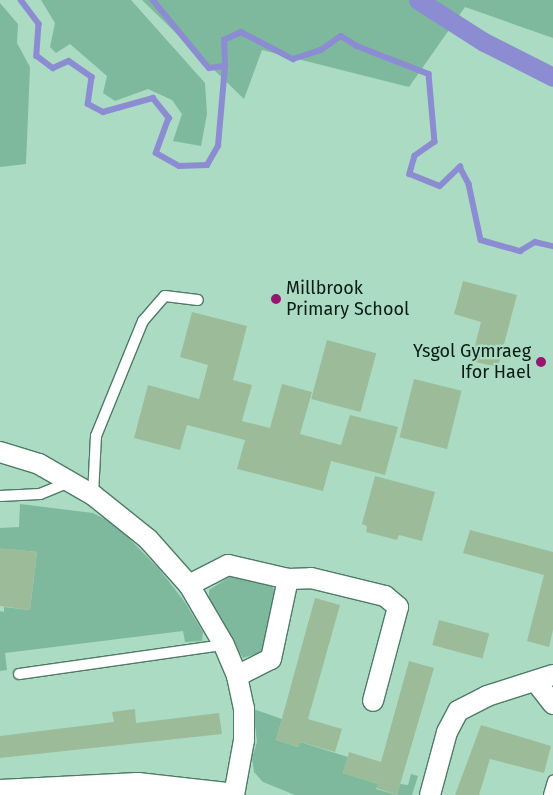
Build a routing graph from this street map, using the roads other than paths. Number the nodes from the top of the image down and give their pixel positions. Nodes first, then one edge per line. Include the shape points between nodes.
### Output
1 (198, 300) dead end
2 (0, 452) edge
3 (69, 482) junction
4 (93, 495) junction
5 (0, 496) edge
6 (288, 578) junction
7 (189, 585) junction
8 (224, 645) junction
9 (19, 674) dead end
10 (237, 676) junction
11 (545, 678) edge
12 (373, 701) dead end
13 (553, 704) edge
14 (553, 781) edge
15 (65, 791) edge
16 (0, 792) edge
17 (191, 792) edge
18 (228, 795) edge
19 (234, 795) edge
20 (430, 795) edge
21 (549, 795) edge

1 - 4 lane via 165,296 143,321 96,436
2 - 3 street via 39,464
3 - 4 street
3 - 5 lane via 40,494
4 - 7 street via 148,539
6 - 7 street via 228,565
6 - 10 street via 271,659
6 - 12 street via 311,578 385,596 398,607
7 - 8 street
8 - 9 lane
8 - 10 street
10 - 19 street via 244,708 244,740
11 - 13 street
11 - 20 street via 487,696 458,711 447,732
14 - 21 lane
15 - 16 street
15 - 17 street via 137,785
17 - 18 street

